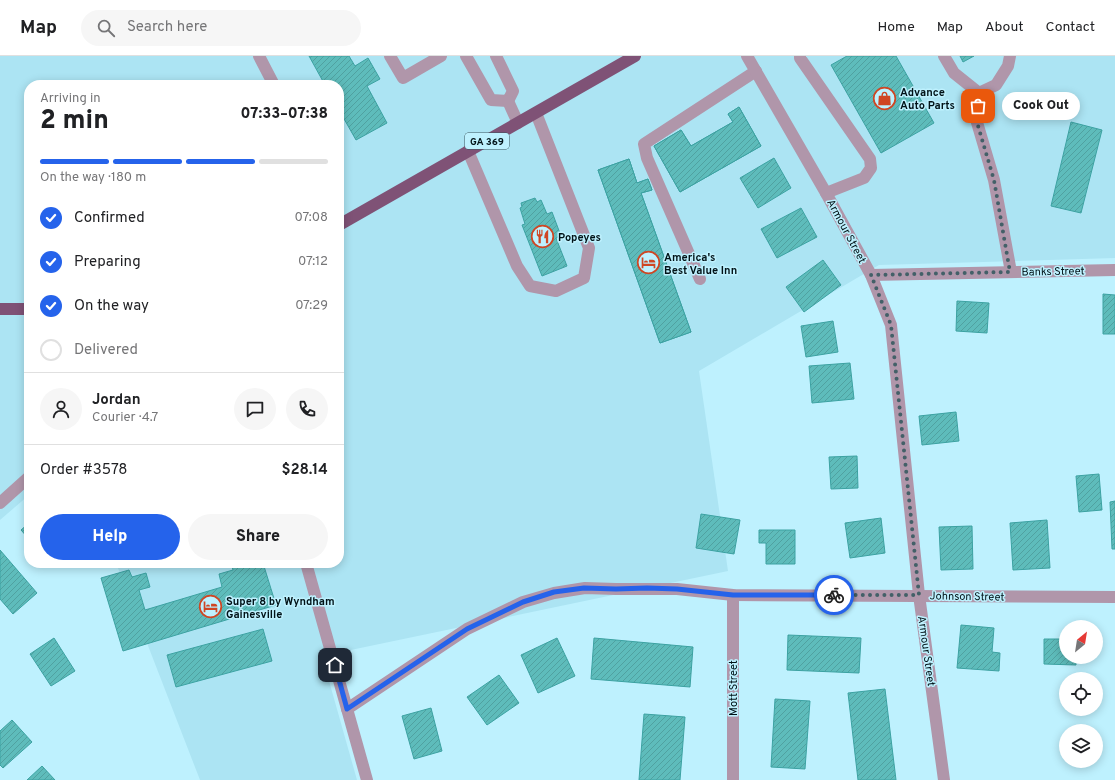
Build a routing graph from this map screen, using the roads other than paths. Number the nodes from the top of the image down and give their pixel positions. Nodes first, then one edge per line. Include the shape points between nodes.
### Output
1 (259, 56) edge
2 (390, 56) edge
3 (441, 56) edge
4 (466, 56) edge
5 (496, 56) edge
6 (635, 56) edge
7 (747, 56) edge
8 (800, 56) edge
9 (944, 56) edge
10 (1010, 56) edge
11 (756, 71) junction
12 (271, 80) edge
13 (979, 93) junction
14 (508, 101) junction
15 (536, 113) junction
16 (518, 123) junction
17 (468, 151) junction
18 (826, 193) junction
19 (344, 222) edge
20 (1115, 270) edge
21 (1010, 272) junction
22 (871, 275) junction
23 (700, 279) dead end
24 (0, 308) edge
25 (24, 310) edge
26 (24, 482) edge
27 (2, 501) edge
28 (307, 568) edge
29 (733, 595) junction
30 (919, 595) junction
31 (1115, 597) edge
32 (347, 709) junction
33 (367, 780) edge
34 (733, 780) edge
35 (944, 780) edge

1 - 12 street
2 - 3 street via 403,78
4 - 14 street via 491,100
5 - 14 street via 513,91
6 - 15 main road, GA 369
7 - 11 street, Armour Street
8 - 18 street via 870,158 871,168 864,178
9 - 13 street via 954,73
10 - 13 street via 1008,66 996,85
11 - 18 street, Armour Street
11 - 23 street via 644,144 647,158
13 - 21 street via 976,119 994,180
14 - 16 street
15 - 16 main road, GA 369
15 - 17 street via 589,248 584,278 556,291 530,286 517,266
16 - 17 main road, GA 369
17 - 19 main road, GA 369
18 - 22 street, Armour Street
20 - 21 street, Banks Street
21 - 22 street, Banks Street
22 - 30 street, Armour Street via 891,325
24 - 25 main road
26 - 27 street
28 - 32 street
29 - 30 street, Johnson Street
29 - 32 street, Johnson Street via 647,588 584,588 554,592 523,602 467,629
29 - 34 street, Mott Street
30 - 31 street, Johnson Street
30 - 35 street, Armour Street
32 - 33 street

